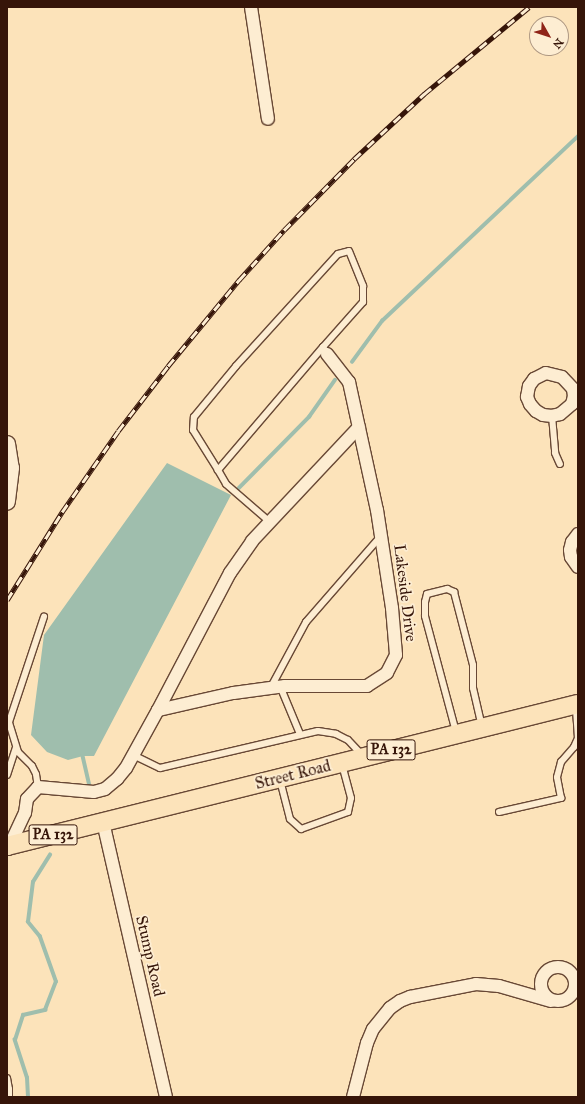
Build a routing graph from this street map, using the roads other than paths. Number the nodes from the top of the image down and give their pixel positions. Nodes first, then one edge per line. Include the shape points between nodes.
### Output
1 (251, 7) edge
2 (268, 119) dead end
3 (325, 351) junction
4 (576, 396) edge
5 (552, 416) junction
6 (359, 427) junction
7 (7, 444) edge
8 (560, 464) dead end
9 (218, 470) junction
10 (7, 502) edge
11 (270, 522) junction
12 (578, 534) edge
13 (381, 536) junction
14 (578, 567) edge
15 (44, 617) dead end
16 (275, 687) junction
17 (577, 704) edge
18 (158, 710) junction
19 (482, 728) junction
20 (300, 734) junction
21 (457, 734) junction
22 (16, 748) junction
23 (133, 755) junction
24 (364, 757) junction
25 (341, 763) junction
26 (7, 776) edge
27 (279, 778) junction
28 (38, 787) junction
29 (499, 812) dead end
30 (103, 822) junction
31 (8, 848) edge
32 (551, 1000) dead end
33 (7, 1078) edge
34 (9, 1097) edge
35 (166, 1097) edge
36 (353, 1097) edge

1 - 2 street
3 - 6 street, Lakeside Drive via 349,382
3 - 9 lane
3 - 9 lane via 363,302 363,286 349,251 338,254 236,366 194,417 193,430
4 - 5 street via 566,410
4 - 5 street via 562,377 546,373 534,379 527,393 530,404 539,413
5 - 8 lane via 555,453
6 - 11 street
6 - 13 street, Lakeside Drive
7 - 10 street via 11,468
9 - 11 lane via 226,484
11 - 18 street via 252,541 230,573
12 - 14 street via 570,550 571,557
13 - 16 lane via 306,622
13 - 16 street, Lakeside Drive via 396,655 387,673 367,686
15 - 22 lane via 8,722
16 - 18 street, Lakeside Drive
16 - 20 lane
17 - 19 main road, Street Road / PA 132
17 - 29 lane via 578,738 561,762 557,777 561,798
18 - 23 street
19 - 21 main road, Street Road / PA 132
19 - 21 lane via 473,688 473,665 454,592 448,588 427,594 424,602 425,616
20 - 23 lane via 160,768
20 - 24 lane via 318,731 336,734 348,740
21 - 24 main road, Street Road / PA 132
22 - 26 lane
22 - 28 lane via 32,766
23 - 28 street via 117,778 105,788 94,792
24 - 25 main road, Street Road / PA 132
25 - 27 main road, Street Road / PA 132
25 - 27 lane via 351,798 348,812 301,829 290,819
27 - 30 main road, Street Road / PA 132
28 - 31 street via 27,799 25,813
30 - 31 main road, Street Road / PA 132
30 - 35 street, Stump Road
32 - 36 street via 499,986 476,984 410,997 390,1008 373,1029 366,1043
33 - 34 lane

